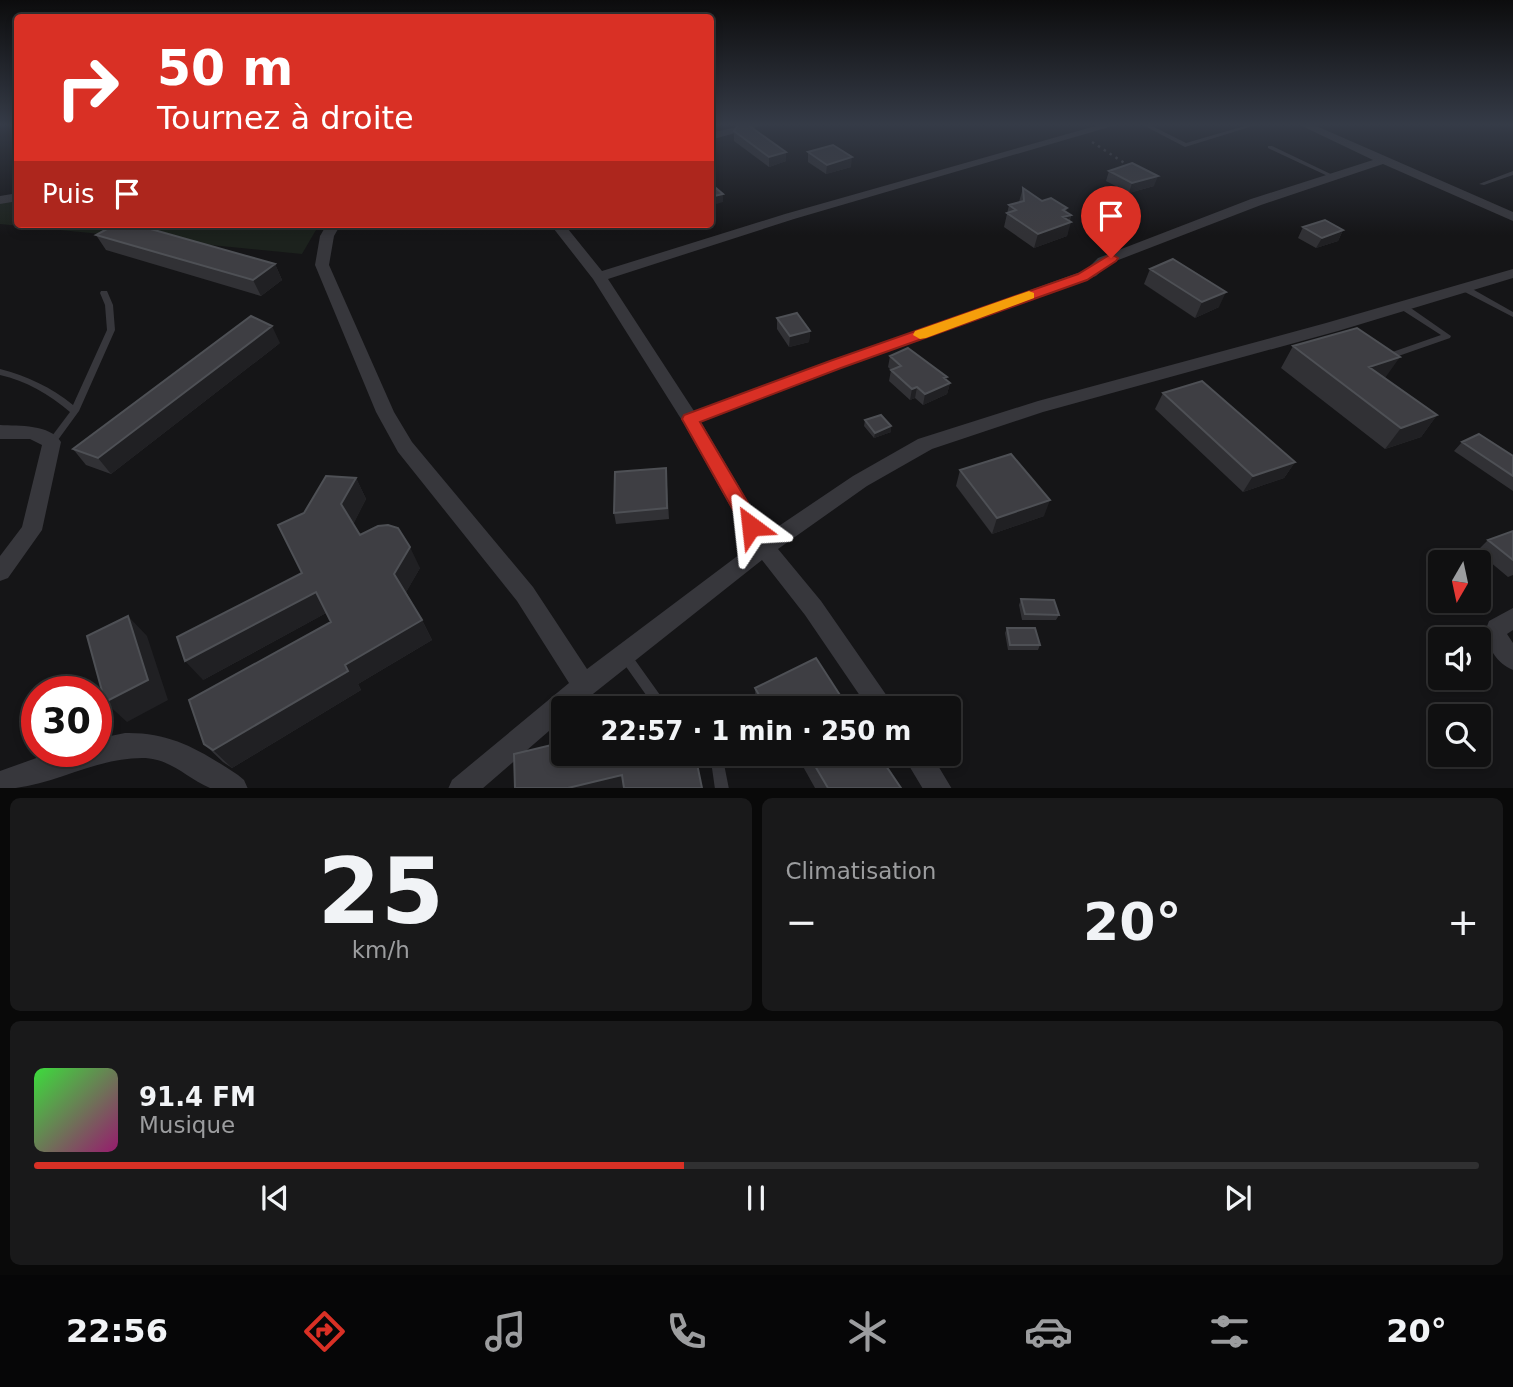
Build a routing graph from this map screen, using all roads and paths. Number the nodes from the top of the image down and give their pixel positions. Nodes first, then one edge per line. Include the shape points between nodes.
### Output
1 (974, 162) edge
2 (1122, 162) edge
3 (1302, 162) edge
4 (1379, 162) edge
5 (1388, 162) edge
6 (1134, 170) edge
7 (1513, 173) edge
8 (1334, 177) junction
9 (1482, 184) dead end
10 (1513, 217) edge
11 (332, 228) edge
12 (560, 228) edge
13 (1513, 273) edge
14 (599, 277) junction
15 (1464, 288) junction
16 (104, 293) dead end
17 (1402, 306) junction
18 (1513, 315) edge
19 (1381, 359) edge
20 (0, 372) edge
21 (75, 411) junction
22 (690, 419) junction
23 (0, 432) edge
24 (52, 442) junction
25 (764, 547) junction
26 (0, 572) edge
27 (1513, 618) edge
28 (624, 654) junction
29 (1513, 659) edge
30 (584, 685) junction
31 (655, 696) edge
32 (875, 696) edge
33 (718, 766) edge
34 (923, 766) edge
35 (0, 784) edge
36 (233, 788) edge
37 (462, 788) edge
38 (722, 788) edge
39 (938, 788) edge

1 - 14 street
2 - 6 path
3 - 8 lane
4 - 8 street
5 - 10 street
7 - 9 lane
8 - 22 street via 1103,261 1096,271 1082,277
11 - 30 street via 322,265 389,420 421,468 525,594
12 - 14 street
13 - 15 street
14 - 22 street
15 - 17 street
15 - 18 lane
16 - 21 lane via 111,330
17 - 19 lane via 1447,337
17 - 25 street via 946,435 860,481
20 - 21 lane via 28,380
21 - 24 lane
22 - 25 street
23 - 24 street via 32,433
24 - 26 street via 32,530
25 - 28 street
25 - 32 street
27 - 29 street via 1494,634
28 - 30 street
28 - 31 lane
30 - 37 street
33 - 38 lane
34 - 39 street
35 - 36 street via 129,745 165,748

